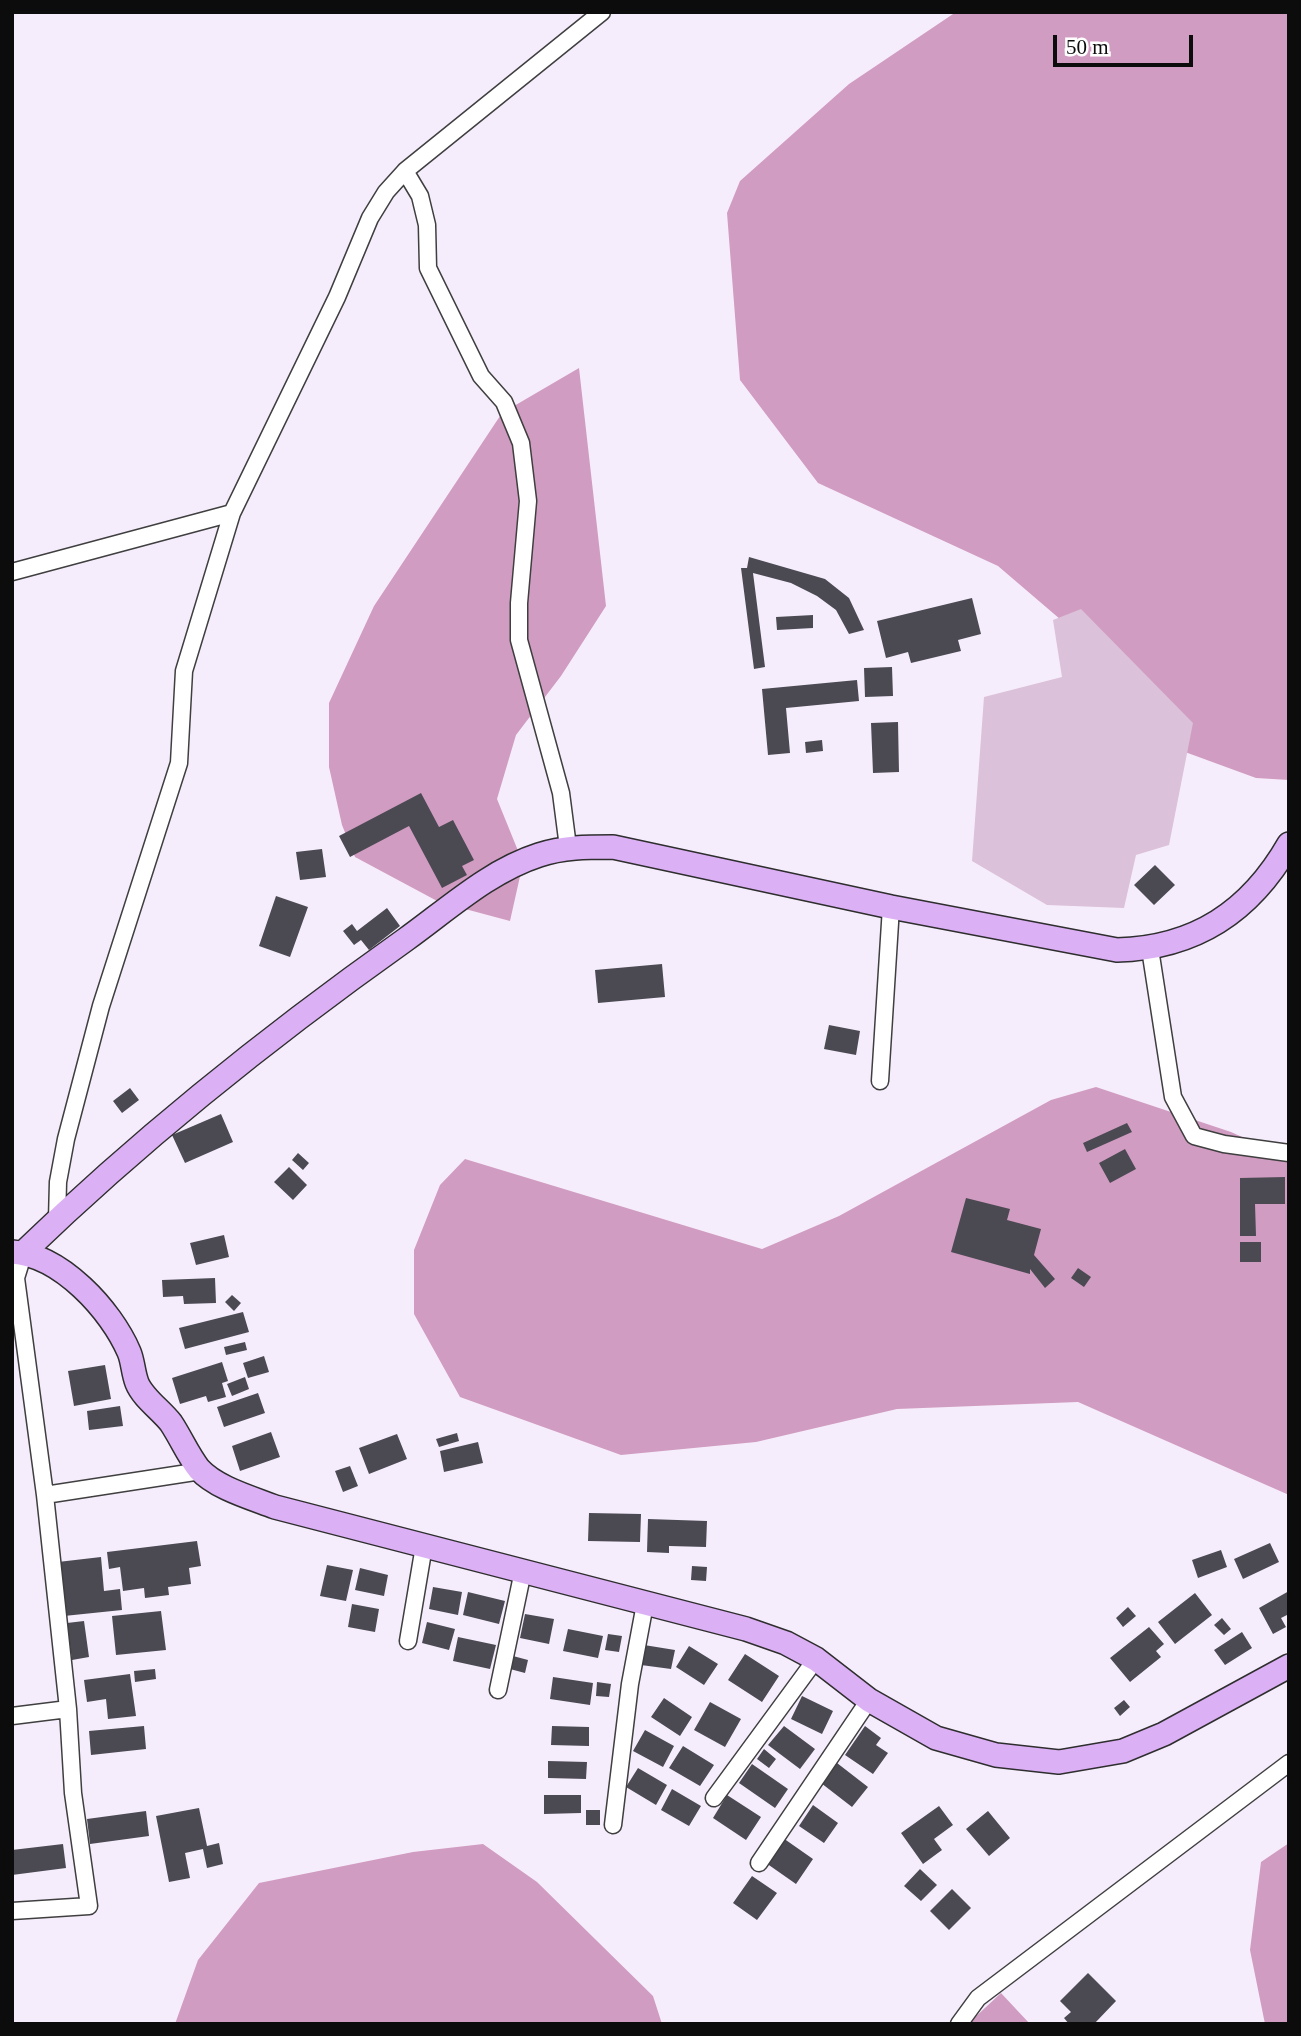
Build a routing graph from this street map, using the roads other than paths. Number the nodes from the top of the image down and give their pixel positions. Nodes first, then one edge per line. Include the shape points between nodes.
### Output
1 (602, 12) edge
2 (405, 171) junction
3 (232, 513) junction
4 (12, 572) edge
5 (1289, 844) edge
6 (568, 847) junction
7 (891, 906) junction
8 (1150, 950) junction
9 (880, 1082) dead end
10 (1289, 1153) edge
11 (57, 1220) junction
12 (18, 1252) edge
13 (201, 1471) junction
14 (45, 1495) junction
15 (424, 1546) junction
16 (523, 1572) junction
17 (645, 1604) junction
18 (408, 1641) dead end
19 (816, 1659) junction
20 (1289, 1666) edge
21 (498, 1690) dead end
22 (869, 1700) junction
23 (68, 1709) junction
24 (12, 1716) edge
25 (1289, 1763) edge
26 (714, 1798) dead end
27 (613, 1825) dead end
28 (759, 1863) dead end
29 (12, 1911) edge
30 (959, 2024) edge

1 - 2 street
2 - 3 street via 370,218 337,297
2 - 6 street via 423,205 428,268 481,376 504,402 521,443 528,501 519,640 561,793
3 - 4 street
3 - 11 street via 184,671 179,763 101,1006 66,1139
5 - 8 street via 1254,894 1222,920 1193,936
6 - 7 street via 612,847
6 - 11 street via 498,873 300,1014
7 - 8 street via 1076,944
7 - 9 street
8 - 10 street via 1172,1097 1194,1136
11 - 12 street
12 - 13 street via 55,1268 89,1293 110,1317 130,1354 137,1384 171,1423
12 - 14 street via 16,1278
13 - 14 street
13 - 15 street via 275,1507
14 - 23 street
15 - 16 street
15 - 18 street
16 - 17 street
16 - 21 street
17 - 19 street via 746,1629
17 - 27 street via 629,1684
19 - 22 street
19 - 26 street
20 - 22 street via 1164,1734 1122,1751 1059,1762 996,1755 936,1738
22 - 28 street
23 - 24 street
23 - 29 street via 73,1793 89,1906
25 - 30 street via 978,1998

